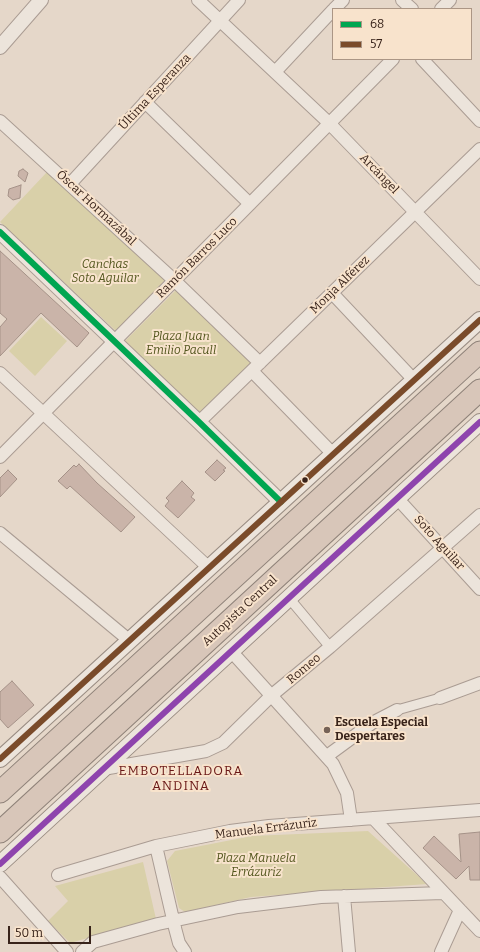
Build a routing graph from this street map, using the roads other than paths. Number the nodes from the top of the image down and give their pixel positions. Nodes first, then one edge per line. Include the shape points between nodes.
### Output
1 (198, 0) edge
2 (239, 0) edge
3 (343, 0) edge
4 (402, 0) edge
5 (450, 0) edge
6 (37, 2) edge
7 (336, 8) edge
8 (411, 8) edge
9 (442, 8) edge
10 (332, 12) edge
11 (220, 21) junction
12 (0, 47) edge
13 (391, 60) edge
14 (423, 60) edge
15 (275, 72) junction
16 (145, 102) junction
17 (0, 121) edge
18 (480, 121) edge
19 (329, 123) junction
20 (480, 149) edge
21 (70, 184) junction
22 (250, 204) junction
23 (415, 212) junction
24 (0, 232) edge
25 (480, 279) edge
26 (175, 281) junction
27 (332, 293) junction
28 (480, 320) edge
29 (115, 341) junction
30 (480, 352) edge
31 (256, 367) junction
32 (0, 373) edge
33 (414, 380) junction
34 (480, 390) edge
35 (44, 413) junction
36 (200, 422) junction
37 (480, 422) edge
38 (333, 454) junction
39 (0, 457) edge
40 (397, 498) junction
41 (281, 502) junction
42 (480, 515) edge
43 (0, 533) edge
44 (443, 548) junction
45 (209, 568) junction
46 (480, 589) edge
47 (288, 598) junction
48 (130, 641) junction
49 (330, 647) junction
50 (231, 651) junction
51 (480, 683) edge
52 (272, 695) junction
53 (440, 698) joint
54 (397, 710) joint
55 (327, 756) junction
56 (0, 759) edge
57 (103, 769) junction
58 (0, 792) edge
59 (480, 810) edge
60 (373, 818) junction
61 (351, 820) junction
62 (0, 832) edge
63 (156, 846) junction
64 (0, 864) edge
65 (58, 875) dead end
66 (0, 877) edge
67 (443, 893) junction
68 (344, 896) junction
69 (460, 910) junction
70 (174, 921) junction
71 (480, 931) edge
72 (67, 952) edge
73 (82, 952) edge
74 (185, 952) edge
75 (349, 952) edge
76 (441, 952) edge

1 - 11 street, Arcángel
2 - 11 street, Última Esperanza
3 - 7 street
4 - 8 street
5 - 9 street
6 - 12 street
10 - 15 street
11 - 15 street, Arcángel
11 - 16 street, Última Esperanza
13 - 19 street, Ramón Barros Luco
14 - 18 street
15 - 19 street, Arcángel
16 - 21 street, Última Esperanza
16 - 22 street
17 - 21 street, Óscar Hormazábal
19 - 22 street, Ramón Barros Luco
19 - 23 street, Arcángel
20 - 23 street, Monja Alférez
21 - 26 street, Óscar Hormazábal
22 - 26 street, Ramón Barros Luco
23 - 25 street, Arcángel
23 - 27 street, Monja Alférez
24 - 29 street
26 - 29 street, Ramón Barros Luco
26 - 31 street, Óscar Hormazábal
27 - 31 street, Monja Alférez
27 - 33 street
28 - 33 main road
29 - 35 street, Ramón Barros Luco
29 - 36 street
30 - 58 highway
31 - 36 street, Monja Alférez
31 - 38 street, Óscar Hormazábal
32 - 35 street
33 - 38 main road
34 - 62 highway, Autopista Central
35 - 39 street, Ramón Barros Luco
35 - 45 street
36 - 41 street
37 - 40 main road
38 - 41 main road
40 - 44 street, Soto Aguilar
40 - 47 main road
41 - 45 main road
42 - 44 street, Romeo
43 - 48 street
44 - 46 street, Soto Aguilar
44 - 49 street, Romeo
45 - 48 main road
47 - 49 street
47 - 50 main road
48 - 56 main road
49 - 52 street, Romeo
50 - 52 street
50 - 57 main road
51 - 53 street
52 - 55 street
52 - 57 street, Romeo via 223,743 211,749
53 - 54 street
54 - 55 street via 372,723
55 - 61 street via 343,783
57 - 64 main road
59 - 60 street, Manuela Errázuriz
60 - 61 street, Manuela Errázuriz
60 - 67 street
61 - 63 street, Manuela Errázuriz via 252,828
63 - 65 street, Manuela Errázuriz
63 - 70 street
66 - 72 street
67 - 68 street
67 - 69 street
68 - 70 street via 267,902
68 - 75 street
69 - 71 street
69 - 76 street
70 - 73 street via 93,942
70 - 74 street via 179,943

